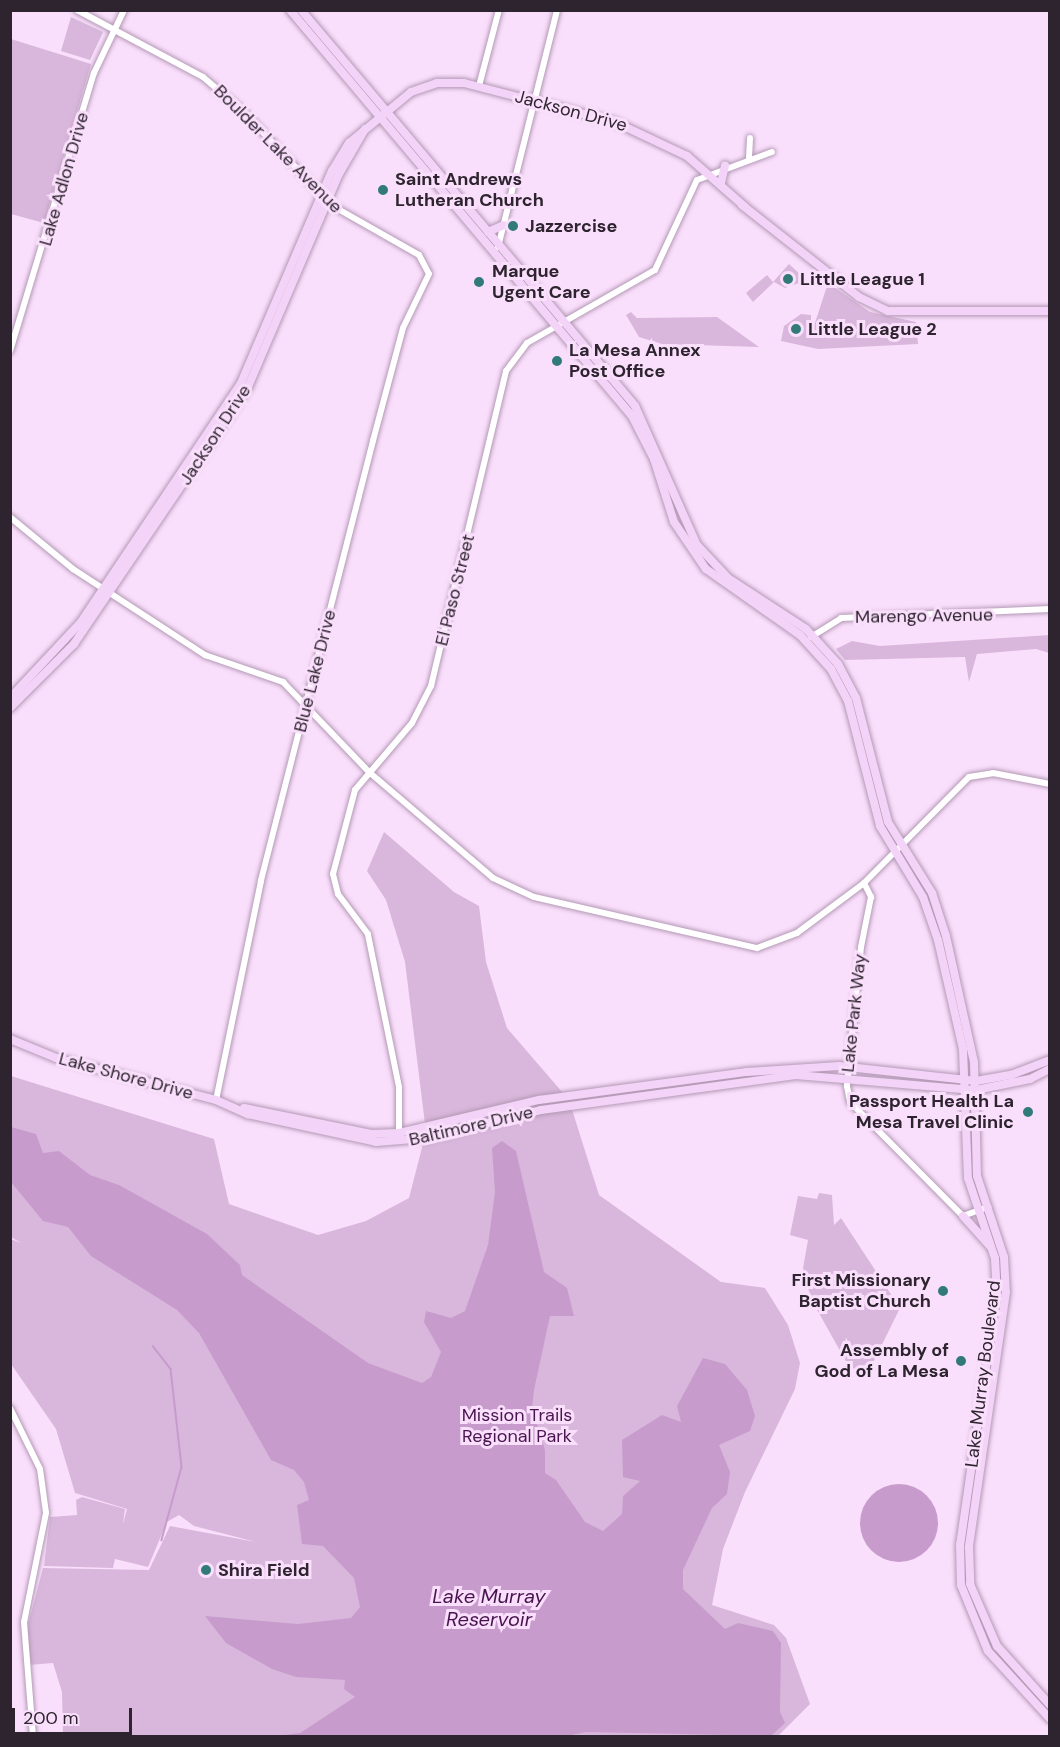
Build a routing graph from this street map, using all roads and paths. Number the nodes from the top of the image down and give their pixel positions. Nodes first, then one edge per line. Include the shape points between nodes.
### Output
1 (77, 10) edge
2 (124, 10) edge
3 (290, 10) edge
4 (301, 10) edge
5 (499, 10) edge
6 (557, 10) edge
7 (114, 29) junction
8 (479, 86) junction
9 (535, 101) junction
10 (383, 114) junction
11 (750, 138) dead end
12 (772, 152) dead end
13 (749, 158) junction
14 (724, 165) junction
15 (706, 174) junction
16 (722, 185) junction
17 (324, 199) junction
18 (745, 207) junction
19 (504, 225) junction
20 (488, 232) junction
21 (496, 249) junction
22 (416, 253) joint
23 (1050, 311) edge
24 (564, 322) junction
25 (556, 326) junction
26 (10, 351) edge
27 (10, 517) edge
28 (106, 591) junction
29 (1050, 609) edge
30 (812, 635) junction
31 (806, 641) junction
32 (839, 674) junction
33 (10, 698) edge
34 (306, 703) junction
35 (10, 708) edge
36 (369, 772) junction
37 (1050, 784) edge
38 (899, 851) junction
39 (864, 883) junction
40 (936, 905) junction
41 (928, 908) junction
42 (10, 1039) edge
43 (1050, 1060) edge
44 (1050, 1069) edge
45 (797, 1071) junction
46 (848, 1071) junction
47 (971, 1085) junction
48 (216, 1100) junction
49 (244, 1108) junction
50 (399, 1133) junction
51 (988, 1207) junction
52 (980, 1210) junction
53 (963, 1216) junction
54 (993, 1249) junction
55 (10, 1408) edge
56 (1050, 1705) edge
57 (1050, 1719) edge
58 (33, 1737) edge

1 - 7 street, Boulder Lake Avenue
2 - 7 street, Lake Adlon Drive
3 - 10 main road, Lake Murray Boulevard
4 - 10 main road, Lake Murray Boulevard
5 - 8 street
6 - 9 street
7 - 17 street, Boulder Lake Avenue via 161,51 225,95
7 - 26 street, Lake Adlon Drive via 89,88
8 - 9 main road, Jackson Drive
8 - 10 main road, Jackson Drive via 428,85
9 - 15 main road, Jackson Drive via 626,125 678,153
9 - 19 street
10 - 17 main road, Jackson Drive via 349,143
10 - 20 main road, Lake Murray Boulevard
10 - 21 main road, Lake Murray Boulevard
11 - 13 street
12 - 13 street, El Paso Street
13 - 14 street, El Paso Street
14 - 15 street, El Paso Street
14 - 16 main road
15 - 16 main road, Jackson Drive
15 - 18 main road, Jackson Drive
15 - 24 street, El Paso Street via 687,194 656,270
16 - 18 main road, Jackson Drive
17 - 22 street, Boulder Lake Avenue via 371,232
17 - 28 main road, Jackson Drive via 246,376
18 - 23 main road, Jackson Drive via 859,297 888,311
19 - 20 main road
19 - 21 street
20 - 21 main road, Lake Murray Boulevard
21 - 24 main road, Lake Murray Boulevard
21 - 25 main road, Lake Murray Boulevard
22 - 34 street, Blue Lake Drive via 427,267 428,281 398,346
24 - 25 street, El Paso Street
24 - 30 main road, Lake Murray Boulevard via 644,419 697,545 728,578
25 - 31 main road, Lake Murray Boulevard via 641,429 674,522 702,564 722,585
25 - 36 street, El Paso Street via 520,348 506,371 431,686 416,717
27 - 28 street
28 - 33 main road, Jackson Drive via 68,639
28 - 34 street via 205,655 283,682
28 - 35 main road, Jackson Drive via 74,644
29 - 30 street, Marengo Avenue via 842,618
30 - 31 street, Marengo Avenue
30 - 32 main road, Lake Murray Boulevard
31 - 32 main road, Lake Murray Boulevard
32 - 38 main road, Lake Murray Boulevard via 870,740 885,813
34 - 36 street
34 - 48 street, Blue Lake Drive via 261,881
36 - 39 street via 508,887 703,940 739,948 775,944
36 - 50 street, El Paso Street via 350,803 333,877 371,948 399,1087
37 - 38 street via 993,773 973,775
38 - 39 street
38 - 40 main road, Lake Murray Boulevard
38 - 41 main road, Lake Murray Boulevard
39 - 46 street, Lake Park Way via 871,897
40 - 41 main road
40 - 47 main road, Lake Murray Boulevard via 970,1033
41 - 47 main road, Lake Murray Boulevard
42 - 48 main road, Lake Shore Drive via 85,1067
43 - 47 main road, Baltimore Drive via 1011,1076
44 - 47 main road, Baltimore Drive via 1030,1079
45 - 46 main road, Baltimore Drive
45 - 49 main road, Baltimore Drive via 541,1110 396,1142 345,1138 248,1114
45 - 50 main road, Baltimore Drive via 539,1100
46 - 47 main road, Baltimore Drive
46 - 53 street, Lake Park Way via 849,1097 858,1115
47 - 51 main road, Lake Murray Boulevard via 975,1162
47 - 52 main road, Lake Murray Boulevard via 967,1164
48 - 49 main road, Lake Shore Drive
49 - 50 main road, Baltimore Drive via 372,1134
51 - 52 street
51 - 56 main road, Lake Murray Boulevard via 1004,1257 1006,1292 969,1547 970,1584 997,1646
52 - 53 street
52 - 54 main road, Lake Murray Boulevard
53 - 54 main road
54 - 57 main road, Lake Murray Boulevard via 997,1292 960,1546 961,1585 988,1651
55 - 58 street via 40,1469 46,1513 24,1622

